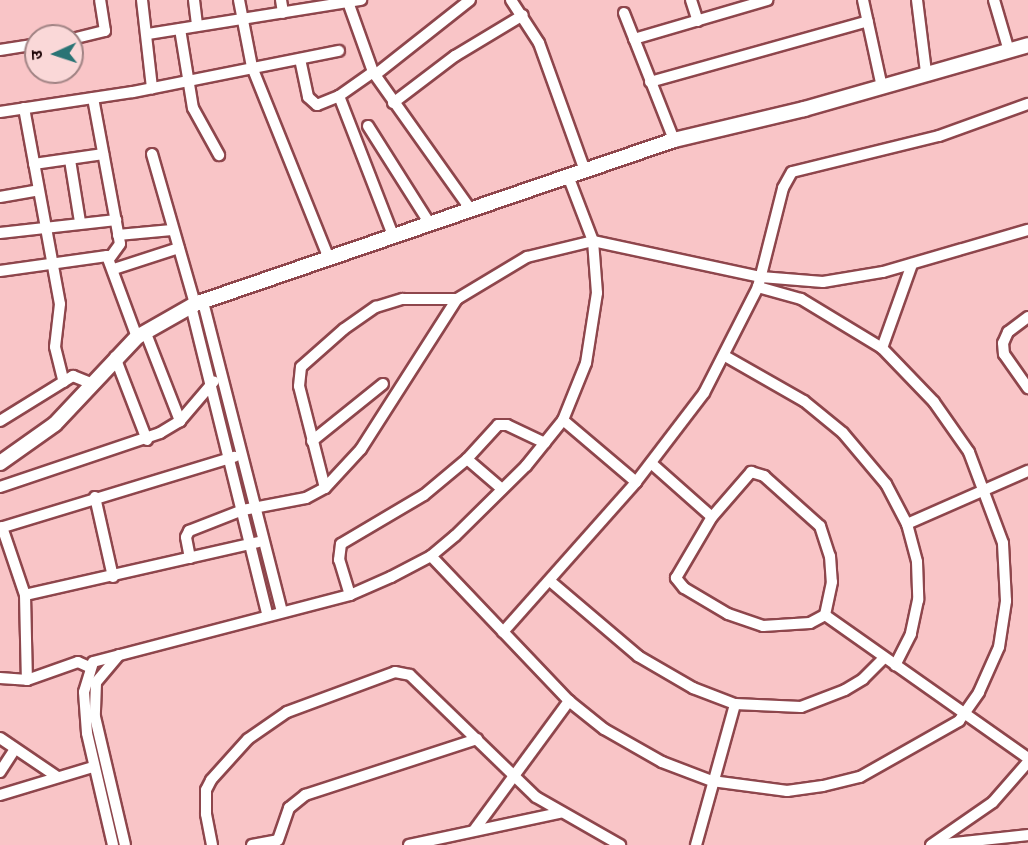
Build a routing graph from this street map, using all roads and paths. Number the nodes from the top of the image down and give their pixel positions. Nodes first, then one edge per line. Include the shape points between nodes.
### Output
1 (100, 0) edge
2 (142, 0) edge
3 (194, 0) edge
4 (239, 0) edge
5 (281, 0) edge
6 (361, 0) edge
7 (470, 0) edge
8 (511, 0) edge
9 (691, 0) edge
10 (767, 0) edge
11 (863, 0) edge
12 (917, 0) edge
13 (994, 0) edge
14 (348, 2) junction
15 (326, 3) edge
16 (283, 13) junction
17 (624, 13) dead end
18 (524, 15) junction
19 (242, 20) junction
20 (698, 21) junction
21 (868, 21) junction
22 (197, 26) junction
23 (180, 29) junction
24 (148, 34) junction
25 (84, 36) edge
26 (634, 39) junction
27 (1028, 45) edge
28 (24, 47) edge
29 (0, 50) edge
30 (339, 51) dead end
31 (1009, 51) junction
32 (300, 59) junction
33 (252, 67) junction
34 (926, 72) junction
35 (374, 73) junction
36 (187, 81) junction
37 (650, 82) junction
38 (882, 87) junction
39 (152, 88) junction
40 (339, 96) junction
41 (93, 98) junction
42 (393, 103) junction
43 (1028, 104) edge
44 (24, 108) junction
45 (0, 112) edge
46 (368, 126) dead end
47 (674, 140) junction
48 (104, 154) junction
49 (152, 154) dead end
50 (219, 154) dead end
51 (70, 160) junction
52 (34, 164) junction
53 (585, 171) junction
54 (567, 176) junction
55 (38, 190) junction
56 (0, 197) edge
57 (469, 207) junction
58 (116, 220) junction
59 (428, 221) junction
60 (80, 222) junction
61 (44, 226) junction
62 (172, 230) junction
63 (1028, 230) edge
64 (0, 233) edge
65 (118, 235) junction
66 (393, 235) junction
67 (593, 241) junction
68 (178, 248) junction
69 (327, 256) junction
70 (110, 258) junction
71 (51, 264) junction
72 (912, 264) junction
73 (114, 269) junction
74 (0, 271) edge
75 (760, 282) junction
76 (457, 299) junction
77 (196, 304) junction
78 (1028, 317) edge
79 (141, 334) junction
80 (882, 348) junction
81 (725, 356) junction
82 (115, 357) junction
83 (222, 372) junction
84 (64, 382) junction
85 (93, 384) junction
86 (383, 384) dead end
87 (211, 385) junction
88 (1028, 388) edge
89 (1, 417) edge
90 (563, 420) junction
91 (180, 421) junction
92 (147, 440) junction
93 (312, 441) junction
94 (545, 443) junction
95 (243, 454) junction
96 (230, 458) junction
97 (467, 459) junction
98 (0, 463) edge
99 (651, 463) junction
100 (1028, 471) edge
101 (636, 482) junction
102 (0, 487) edge
103 (325, 488) junction
104 (502, 489) junction
105 (985, 492) junction
106 (95, 497) junction
107 (256, 508) junction
108 (243, 510) junction
109 (712, 517) junction
110 (907, 524) junction
111 (1, 528) edge
112 (264, 541) junction
113 (252, 543) junction
114 (430, 556) junction
115 (190, 558) junction
116 (113, 577) junction
117 (550, 581) junction
118 (25, 595) junction
119 (350, 595) junction
120 (282, 612) junction
121 (825, 615) junction
122 (268, 616) junction
123 (503, 632) junction
124 (119, 655) junction
125 (884, 658) junction
126 (895, 665) junction
127 (89, 666) junction
128 (0, 678) edge
129 (27, 680) junction
130 (569, 700) junction
131 (735, 704) junction
132 (964, 714) junction
133 (0, 738) edge
134 (477, 739) junction
135 (15, 748) junction
136 (1028, 760) edge
137 (93, 767) junction
138 (0, 772) edge
139 (56, 777) junction
140 (514, 778) junction
141 (711, 781) junction
142 (0, 795) edge
143 (560, 813) junction
144 (475, 829) junction
145 (1028, 835) edge
146 (280, 842) edge
147 (113, 845) edge
148 (125, 845) edge
149 (212, 845) edge
150 (252, 845) edge
151 (409, 845) edge
152 (620, 845) edge
153 (696, 845) edge
154 (932, 845) edge

1 - 25 street via 105,31
2 - 24 street
3 - 22 street
4 - 19 street
5 - 16 street
6 - 14 street
7 - 35 street
8 - 18 street
9 - 20 street
10 - 20 street
11 - 21 street
12 - 34 street
13 - 31 street
14 - 15 street
14 - 35 street
15 - 16 street
16 - 19 street
17 - 26 street
18 - 42 street via 447,61
18 - 53 street via 548,63
19 - 22 street
19 - 33 street
20 - 26 street
21 - 37 street
21 - 38 street
22 - 23 street
23 - 24 street
23 - 36 street
24 - 39 street
26 - 37 street
27 - 31 street
28 - 29 street
30 - 32 street
31 - 34 street
32 - 33 street
32 - 40 street via 312,103 324,105
33 - 36 street
33 - 69 street
34 - 38 street
35 - 40 street
35 - 42 street
36 - 39 street
36 - 50 street via 197,117
37 - 47 street
38 - 47 street
39 - 41 street
40 - 66 street
41 - 44 street
41 - 48 street
42 - 57 street
43 - 75 street via 939,136 792,172 783,188
44 - 45 street
44 - 52 street
46 - 59 street
47 - 53 street
48 - 51 street
48 - 58 street
49 - 62 street
51 - 52 street
51 - 60 street
52 - 55 street
53 - 54 street
54 - 57 street
54 - 67 street
55 - 56 street
55 - 61 street
57 - 59 street
58 - 60 street
58 - 65 street
59 - 66 street
60 - 61 street
61 - 64 street
61 - 71 street
62 - 65 street
62 - 68 street
63 - 72 street
65 - 70 street via 119,247
66 - 69 street
67 - 75 street
67 - 76 street via 527,257
67 - 90 street via 597,293 593,330 577,394
68 - 73 street
68 - 77 street
69 - 77 street
70 - 71 street via 102,255
70 - 73 street
71 - 74 street
71 - 84 street via 60,304 55,347
72 - 75 street via 823,282
72 - 80 street
73 - 79 street
75 - 80 street via 801,299
75 - 81 street
76 - 93 street via 403,300 376,307 306,359 299,386
76 - 103 street via 361,450
77 - 79 street
77 - 83 street
77 - 87 street
78 - 88 street via 1008,332 1003,343 1004,354
79 - 82 street
79 - 91 street
80 - 105 street via 934,402 969,452
81 - 99 street via 704,393
81 - 110 street via 804,401 843,432 886,484
82 - 85 street
82 - 92 street
83 - 87 street
83 - 95 street
84 - 85 street via 77,376
84 - 89 street
85 - 98 street via 55,424
86 - 93 street
87 - 91 street
87 - 96 street
90 - 94 street
90 - 101 street
91 - 92 street
92 - 102 street
93 - 103 street
94 - 97 street via 507,425 498,425
94 - 104 street
95 - 96 street
95 - 107 street
96 - 106 street
96 - 108 street
97 - 104 street
97 - 119 street via 424,495 341,544 339,560
99 - 101 street
99 - 109 street
100 - 105 street
101 - 117 street
103 - 107 street via 306,498
104 - 114 street
105 - 110 street
105 - 132 street via 1003,543 1006,601 999,647 979,692
106 - 111 street
106 - 116 street
107 - 108 street
107 - 112 street
108 - 113 street
108 - 115 street via 186,533
109 - 121 street via 676,573 684,588 728,614 763,626 810,623
109 - 121 street via 751,472 764,476 797,504 820,526 830,556 832,582
110 - 126 street via 917,562 918,600 911,634
111 - 118 street
112 - 113 street
112 - 120 street
113 - 115 street
113 - 122 street
114 - 119 street
114 - 123 street
115 - 116 street
116 - 118 street
117 - 123 street
117 - 131 street via 638,656 693,688
118 - 129 street
119 - 120 street
120 - 122 street
121 - 125 street
122 - 124 street
123 - 130 street
124 - 127 street via 98,659
124 - 148 street via 98,678 94,700 104,766
125 - 126 street
125 - 131 street via 845,690 801,707
126 - 132 street
127 - 129 street via 70,664
127 - 137 street via 85,708
128 - 129 street
130 - 140 street
130 - 141 street via 635,749
131 - 141 street
132 - 136 street
132 - 141 street via 944,732 860,777 787,791
133 - 135 street
134 - 140 street
134 - 146 street via 305,795 289,808
134 - 149 street via 404,673 385,675 287,712 248,739 210,780 205,802
135 - 138 street
135 - 139 street
136 - 154 street via 993,802
137 - 139 street
137 - 147 street
139 - 142 street
140 - 143 street
140 - 144 street
141 - 153 street
143 - 144 street
143 - 152 street
144 - 151 street
145 - 154 street
146 - 150 street

